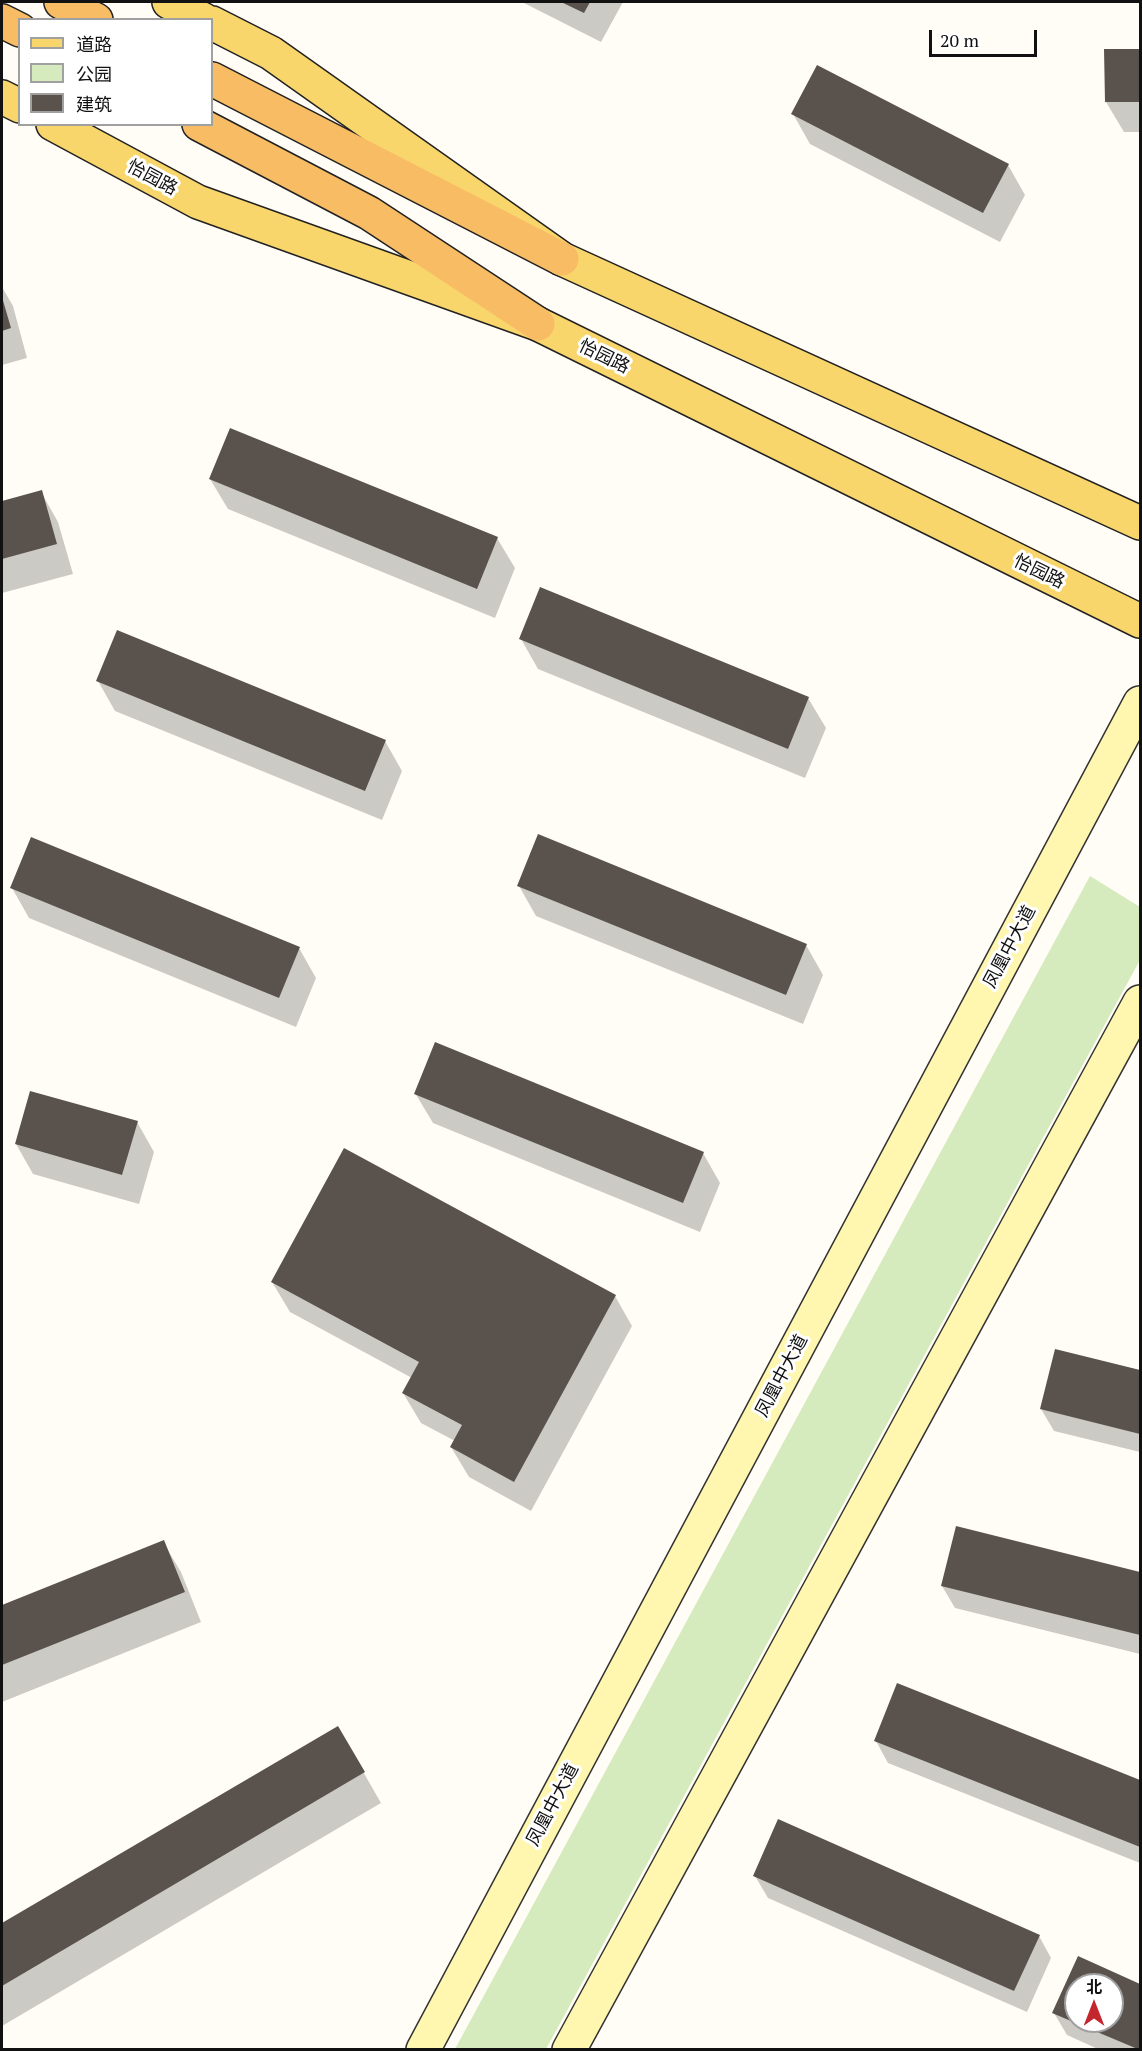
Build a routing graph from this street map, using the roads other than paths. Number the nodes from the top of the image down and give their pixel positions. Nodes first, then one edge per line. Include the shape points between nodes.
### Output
1 (62, 2) edge
2 (169, 2) edge
3 (92, 18) edge
4 (200, 18) edge
5 (2, 21) edge
6 (213, 24) edge
7 (18, 29) edge
8 (213, 80) edge
9 (2, 97) edge
10 (18, 105) edge
11 (57, 126) edge
12 (203, 126) edge
13 (562, 259) junction
14 (538, 324) junction
15 (1140, 523) edge
16 (1140, 621) edge
17 (1140, 703) edge
18 (1140, 1002) edge
19 (423, 2049) edge
20 (569, 2049) edge

1 - 3 highway
2 - 4 main road
5 - 7 highway
6 - 13 main road via 271,53
8 - 13 highway
9 - 10 main road
11 - 14 main road, 怡园路 via 198,202
12 - 14 highway via 369,213
13 - 15 main road
14 - 16 main road, 怡园路
17 - 19 main road, 凤凰中大道
18 - 20 main road

